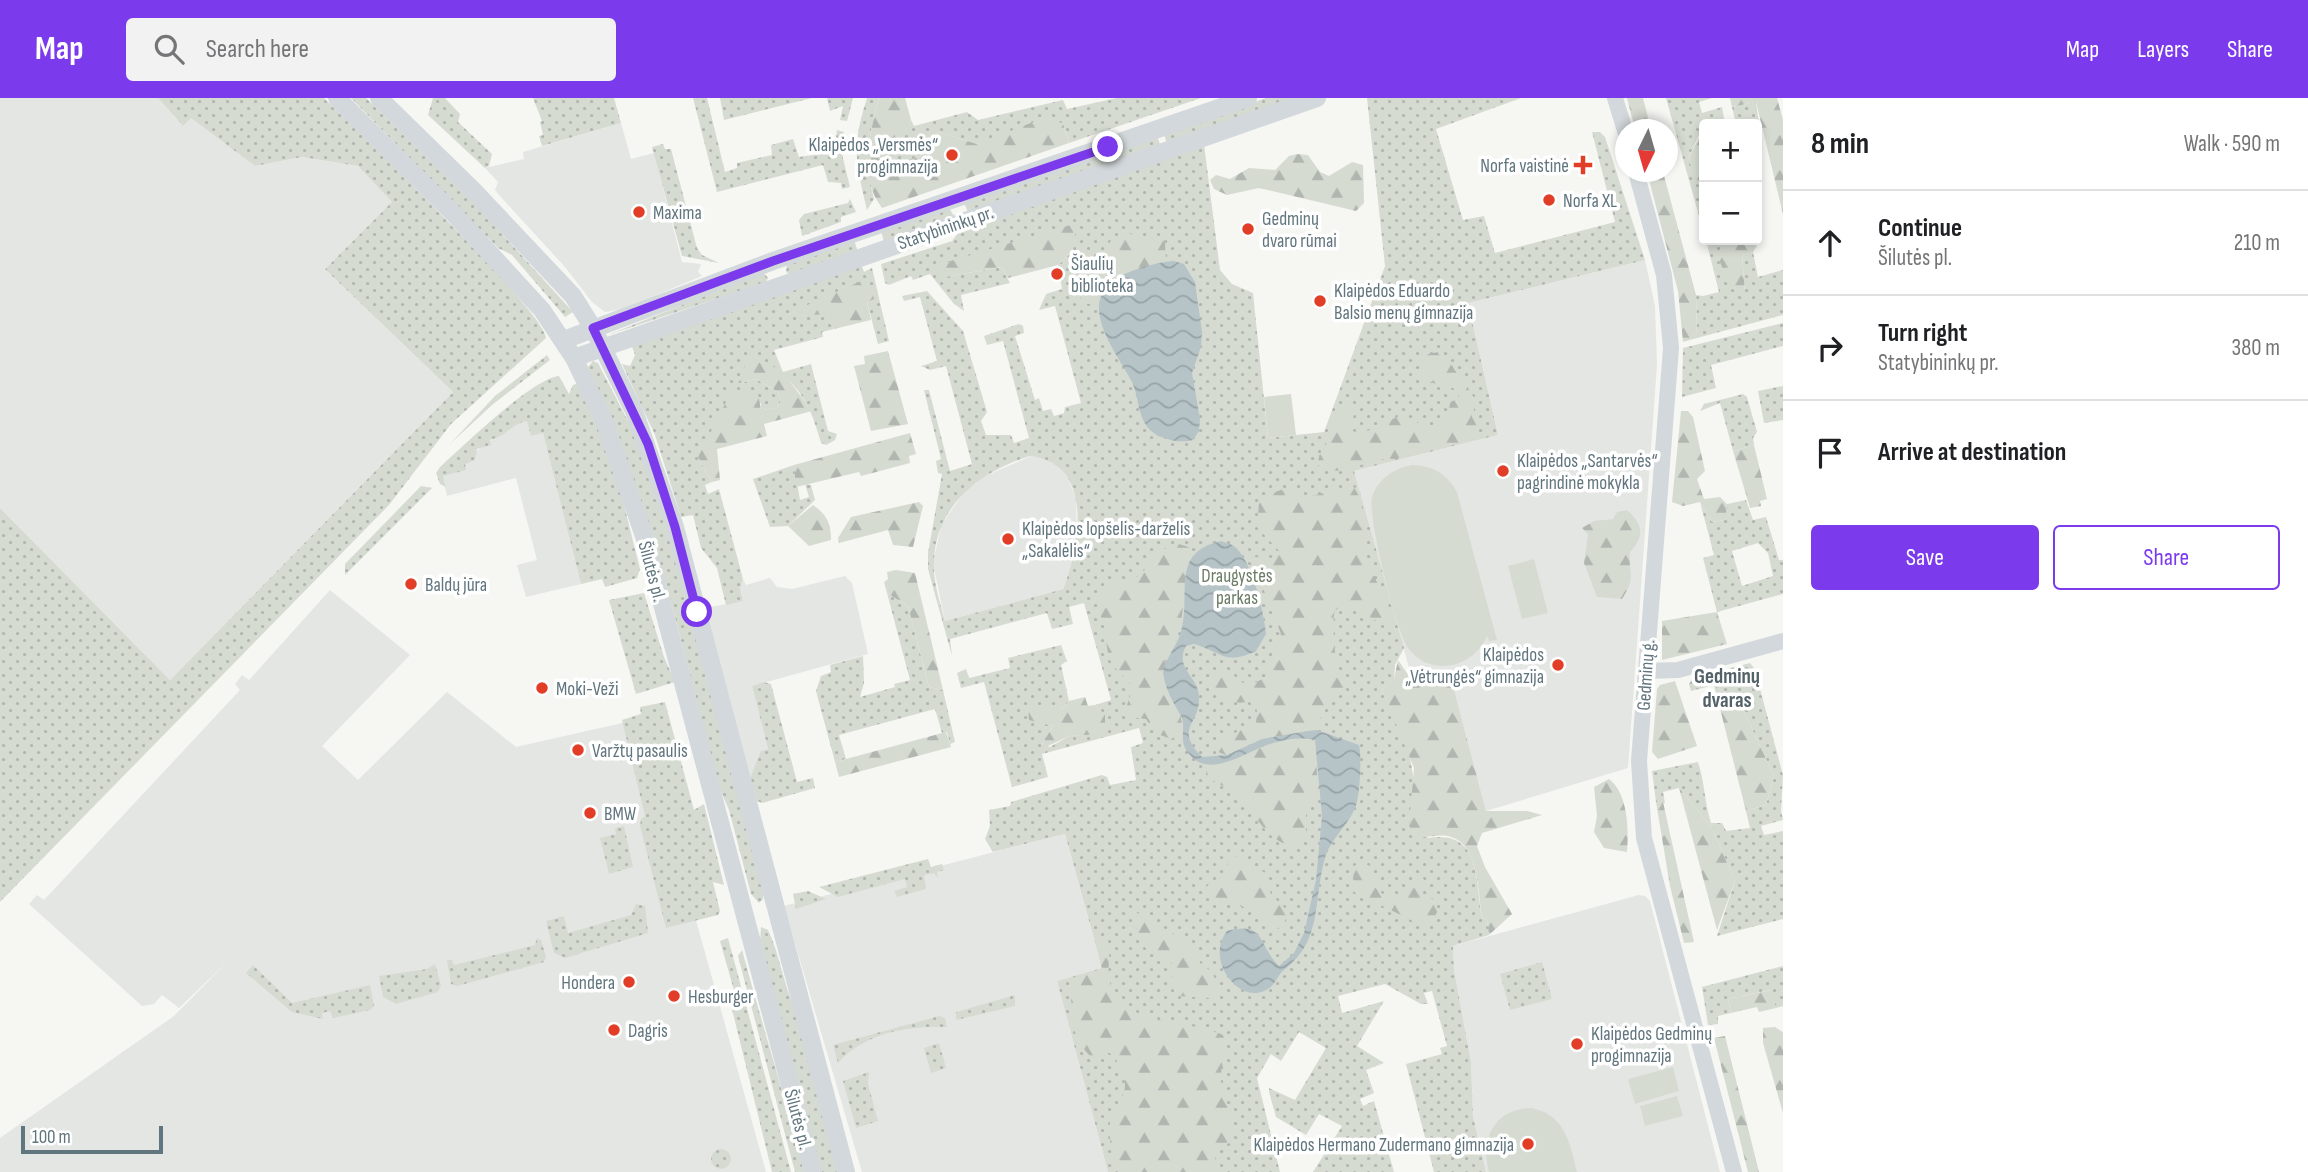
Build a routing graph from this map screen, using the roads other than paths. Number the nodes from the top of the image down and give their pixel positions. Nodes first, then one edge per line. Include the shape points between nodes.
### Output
1 (337, 98) edge
2 (379, 98) edge
3 (1248, 98) edge
4 (1317, 98) edge
5 (1615, 98) edge
6 (1621, 119) edge
7 (1639, 182) edge
8 (955, 199) junction
9 (962, 221) junction
10 (773, 261) junction
11 (780, 284) junction
12 (593, 328) junction
13 (564, 341) junction
14 (602, 346) junction
15 (575, 358) junction
16 (1783, 641) edge
17 (1645, 671) junction
18 (776, 907) junction
19 (745, 916) junction
20 (813, 1172) edge
21 (846, 1172) edge
22 (1734, 1172) edge

1 - 13 main road, Šilutės pl. via 512,275
2 - 12 main road, Šilutės pl. via 538,257 573,296
3 - 8 main road, Statybininkų pr.
4 - 9 main road, Statybininkų pr.
5 - 6 street
7 - 17 street, Gedminų g. via 1664,275 1671,348
8 - 9 main road via 964,208
8 - 10 main road, Statybininkų pr.
9 - 11 main road, Statybininkų pr.
10 - 11 main road via 771,275
10 - 12 main road, Statybininkų pr.
11 - 14 main road, Statybininkų pr.
12 - 13 main road, Statybininkų pr.
12 - 14 main road, Šilutės pl.
13 - 15 main road, Šilutės pl.
14 - 15 main road, Statybininkų pr.
14 - 18 main road, Šilutės pl. via 645,436 675,527
15 - 19 main road, Šilutės pl. via 632,498
16 - 17 street via 1678,670
17 - 22 street, Gedminų g. via 1639,769 1644,838
18 - 19 main road
18 - 21 main road, Šilutės pl.
19 - 20 main road, Šilutės pl.

